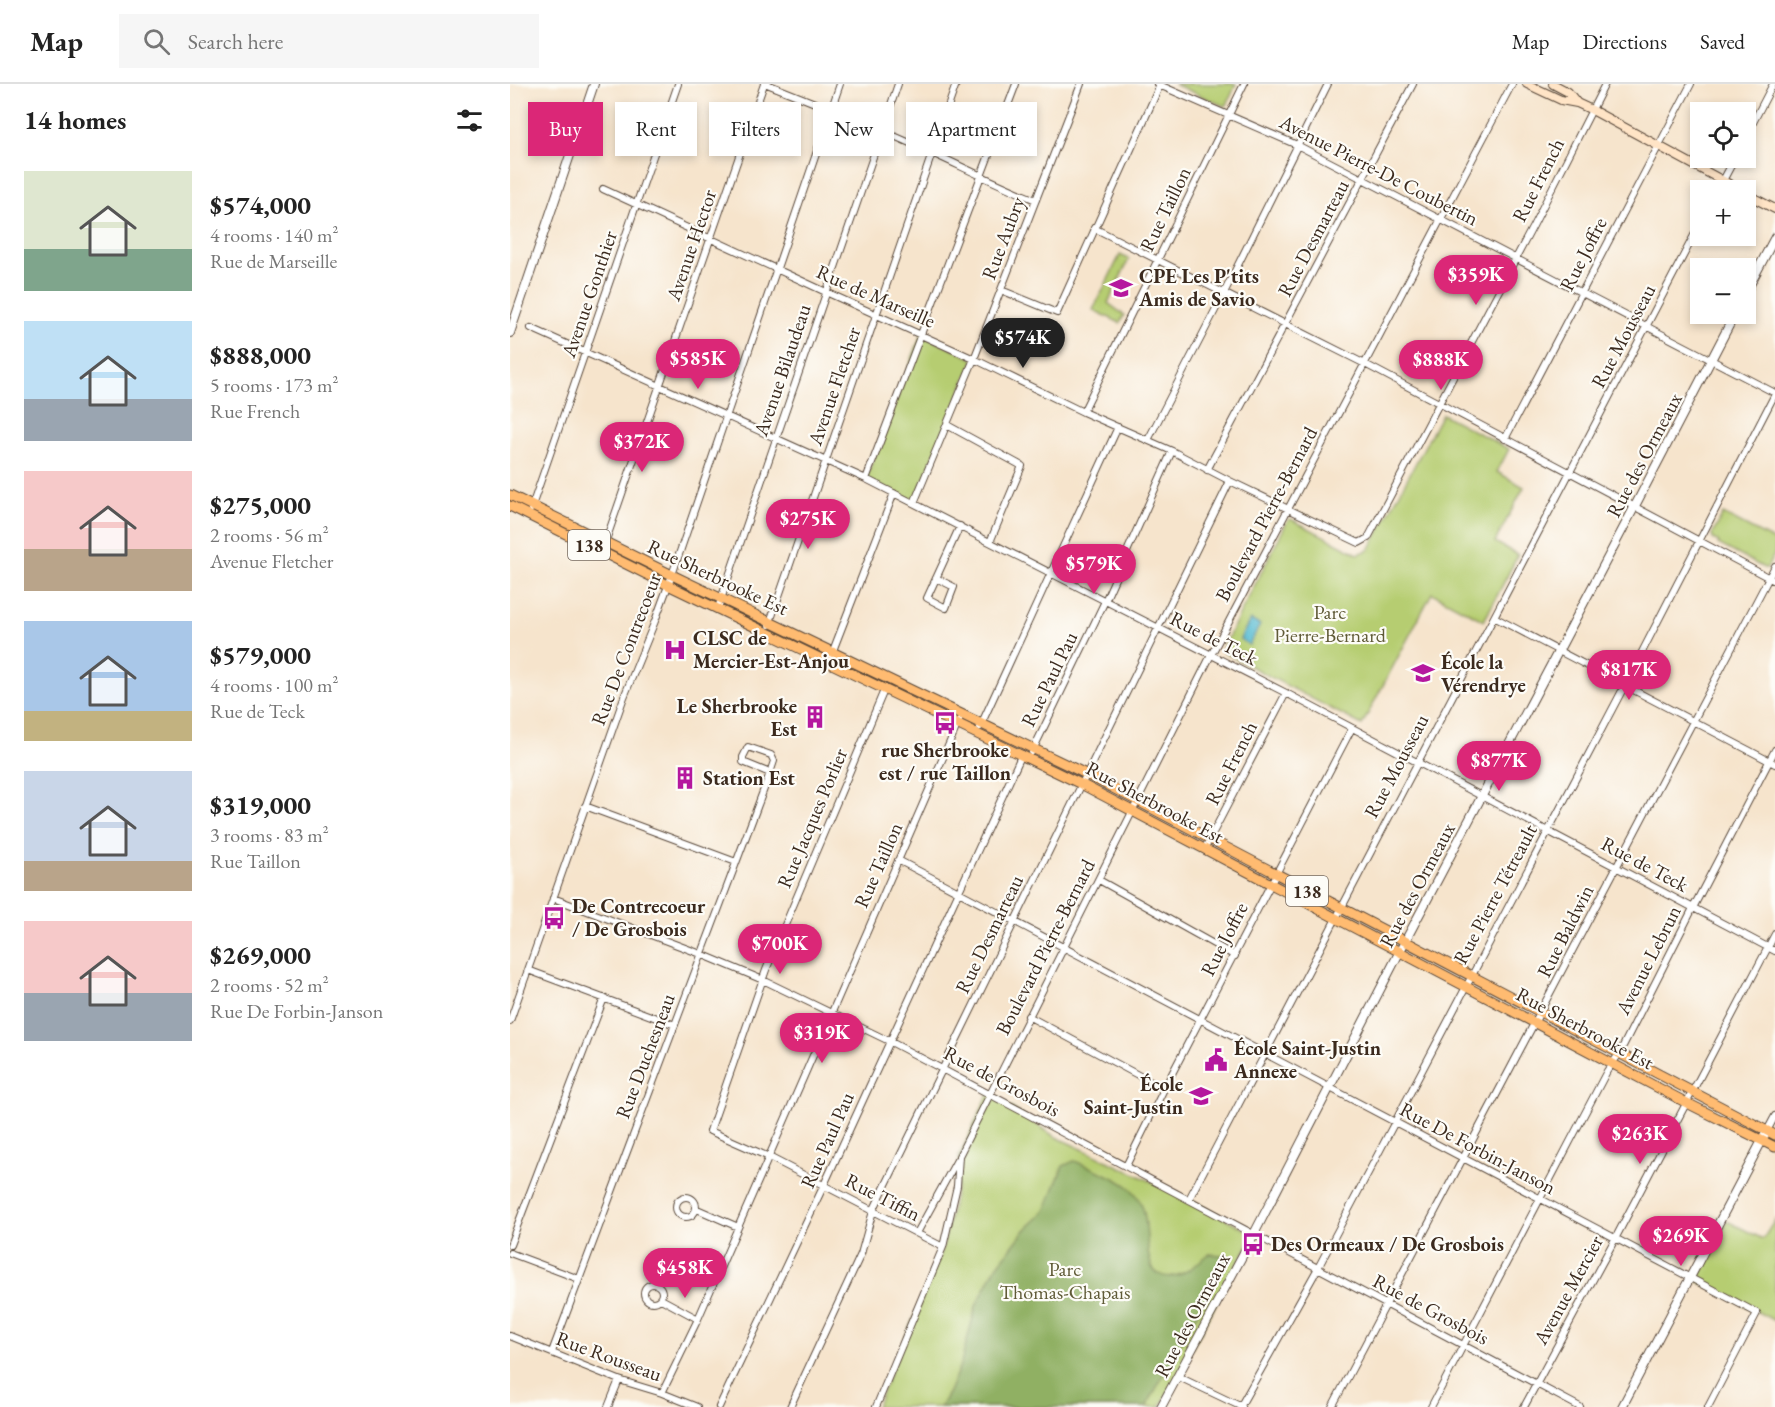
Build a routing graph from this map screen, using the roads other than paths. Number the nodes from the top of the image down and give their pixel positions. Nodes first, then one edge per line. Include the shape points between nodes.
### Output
1 (594, 84) edge
2 (678, 84) edge
3 (765, 84) edge
4 (840, 84) edge
5 (898, 84) edge
6 (956, 84) edge
7 (1016, 84) edge
8 (1081, 84) edge
9 (1244, 84) edge
10 (1328, 84) edge
11 (1413, 84) edge
12 (1512, 84) edge
13 (1527, 84) edge
14 (1553, 84) edge
15 (1605, 84) edge
16 (1691, 84) edge
17 (1773, 84) edge
18 (1158, 85) edge
19 (813, 102) edge
20 (834, 102) edge
21 (892, 102) edge
22 (950, 102) edge
23 (1577, 103) junction
24 (1592, 110) junction
25 (1229, 116) junction
26 (1756, 117) edge
27 (1297, 145) junction
28 (1658, 145) junction
29 (816, 156) edge
30 (873, 156) edge
31 (931, 156) edge
32 (938, 156) edge
33 (981, 177) junction
34 (1363, 180) junction
35 (1720, 180) edge
36 (603, 189) dead end
37 (1756, 199) edge
38 (1036, 200) junction
39 (638, 205) junction
40 (1775, 209) edge
41 (1442, 220) junction
42 (1094, 228) junction
43 (1775, 237) edge
44 (710, 239) junction
45 (1690, 243) edge
46 (1515, 258) junction
47 (1158, 260) junction
48 (777, 269) junction
49 (1756, 273) edge
50 (1001, 290) junction
51 (826, 292) junction
52 (1224, 293) junction
53 (1582, 293) junction
54 (876, 315) junction
55 (1285, 324) junction
56 (1730, 324) edge
57 (1647, 327) junction
58 (531, 328) dead end
59 (510, 333) edge
60 (921, 335) junction
61 (586, 352) junction
62 (974, 358) junction
63 (1712, 361) junction
64 (1365, 364) junction
65 (660, 386) junction
66 (1775, 394) edge
67 (1438, 404) junction
68 (1083, 412) junction
69 (727, 416) junction
70 (947, 425) junction
71 (1118, 427) junction
72 (776, 438) junction
73 (1505, 439) junction
74 (1148, 440) junction
75 (1173, 451) junction
76 (826, 460) junction
77 (1207, 470) junction
78 (1570, 472) junction
79 (866, 479) junction
80 (1230, 481) junction
81 (894, 493) junction
82 (510, 495) edge
83 (915, 503) junction
84 (510, 506) edge
85 (1635, 506) junction
86 (1287, 509) junction
87 (530, 510) junction
88 (960, 526) junction
89 (1699, 541) junction
90 (990, 542) junction
91 (1363, 543) joint
92 (604, 547) junction
93 (1775, 566) edge
94 (1050, 573) junction
95 (936, 578) junction
96 (1772, 579) edge
97 (670, 580) junction
98 (722, 598) junction
99 (1105, 601) junction
100 (718, 608) junction
101 (1494, 617) junction
102 (769, 627) junction
103 (1157, 627) junction
104 (834, 651) junction
105 (1559, 651) junction
106 (1212, 655) junction
107 (829, 661) junction
108 (1625, 685) junction
109 (885, 688) junction
110 (1286, 693) junction
111 (960, 719) junction
112 (1693, 721) junction
113 (979, 728) junction
114 (1352, 728) junction
115 (1034, 748) junction
116 (1775, 750) edge
117 (1026, 756) junction
118 (1417, 762) junction
119 (1772, 762) edge
120 (770, 772) junction
121 (1086, 774) junction
122 (1082, 784) junction
123 (1482, 797) junction
124 (585, 806) junction
125 (1136, 807) junction
126 (1547, 831) junction
127 (1207, 844) junction
128 (898, 860) junction
129 (736, 862) junction
130 (1616, 867) junction
131 (1273, 879) junction
132 (1099, 880) junction
133 (959, 892) junction
134 (553, 898) junction
135 (1693, 908) junction
136 (1338, 912) junction
137 (1014, 921) junction
138 (1775, 934) edge
139 (1406, 941) junction
140 (1064, 948) junction
141 (1772, 949) edge
142 (1401, 951) junction
143 (701, 954) junction
144 (1235, 956) junction
145 (528, 970) junction
146 (1472, 975) junction
147 (764, 980) junction
148 (1466, 986) junction
149 (604, 998) junction
150 (831, 1013) junction
151 (1542, 1013) junction
152 (1028, 1016) junction
153 (1200, 1020) junction
154 (510, 1021) edge
155 (1535, 1023) junction
156 (675, 1025) junction
157 (889, 1041) junction
158 (1264, 1053) junction
159 (1619, 1054) junction
160 (1613, 1063) junction
161 (942, 1068) junction
162 (1330, 1088) junction
163 (1164, 1089) junction
164 (1693, 1091) junction
165 (989, 1093) junction
166 (1687, 1103) junction
167 (1775, 1116) edge
168 (1395, 1122) junction
169 (710, 1131) joint
170 (1768, 1135) edge
171 (1775, 1147) edge
172 (959, 1156) junction
173 (769, 1157) junction
174 (1464, 1159) junction
175 (1126, 1166) junction
176 (824, 1185) junction
177 (1189, 1199) junction
178 (1540, 1199) junction
179 (697, 1209) dead end
180 (873, 1211) junction
181 (738, 1227) junction
182 (917, 1233) junction
183 (1254, 1234) junction
184 (1615, 1239) junction
185 (510, 1245) edge
186 (943, 1247) junction
187 (510, 1253) edge
188 (1318, 1268) junction
189 (1690, 1278) junction
190 (579, 1279) junction
191 (661, 1299) dead end
192 (1387, 1304) junction
193 (698, 1319) junction
194 (510, 1336) edge
195 (1464, 1345) junction
196 (552, 1352) junction
197 (1179, 1377) junction
198 (619, 1380) junction
199 (1536, 1383) junction
200 (662, 1393) junction
201 (608, 1407) edge
202 (697, 1407) edge
203 (719, 1407) edge
204 (790, 1407) edge
205 (876, 1407) edge
206 (1161, 1407) edge
207 (1241, 1407) edge
208 (1332, 1407) edge
209 (1431, 1407) edge
210 (1524, 1407) edge
211 (1580, 1407) edge
212 (1622, 1407) edge
213 (1708, 1407) edge

1 - 59 street
2 - 39 street, Avenue Gonthier
3 - 19 street
3 - 44 street, Avenue Hector
4 - 20 street, Rue De Contrecoeur
5 - 21 street, Avenue Bilaudeau
6 - 22 street, Avenue Fletcher
7 - 33 street
8 - 38 street, Rue Aubry
9 - 25 street, Rue Taillon
10 - 27 street
11 - 34 street, Rue Desmarteau
12 - 41 street, Boulevard Pierre-Bernard
13 - 23 main road
14 - 23 main road via 1568,92
15 - 24 street, Rue French
16 - 28 street, Rue Joffre
17 - 26 street
18 - 25 street, Avenue Pierre-De Coubertin
18 - 42 street
23 - 24 main road
24 - 28 main road
24 - 46 street, Rue French
25 - 27 street, Avenue Pierre-De Coubertin
25 - 47 street, Rue Taillon
27 - 34 street, Avenue Pierre-De Coubertin
27 - 52 street
28 - 35 main road
28 - 53 street, Rue Joffre
29 - 48 street, Rue De Contrecoeur
30 - 51 street, Avenue Bilaudeau
31 - 54 street, Avenue Fletcher
32 - 33 street
33 - 38 street
33 - 60 street
34 - 41 street, Avenue Pierre-De Coubertin
34 - 55 street, Rue Desmarteau
36 - 39 street, Rue de Marseille
37 - 40 main road
38 - 50 street, Rue Aubry
39 - 44 street, Rue de Marseille
39 - 61 street, Avenue Gonthier
41 - 46 street, Avenue Pierre-De Coubertin
41 - 64 street, Boulevard Pierre-Bernard
42 - 47 street
42 - 50 street via 1057,313
43 - 49 street
44 - 48 street, Rue de Marseille
44 - 65 street, Avenue Hector
45 - 57 street, Rue Mousseau
46 - 53 street, Avenue Pierre-De Coubertin
46 - 67 street, Rue French
47 - 52 street
47 - 68 street, Rue Taillon
48 - 51 street, Rue de Marseille
48 - 69 street, Rue De Contrecoeur
50 - 62 street, Rue Aubry
51 - 54 street, Rue de Marseille
51 - 72 street, Avenue Bilaudeau
52 - 55 street
52 - 74 street
53 - 57 street, Avenue Pierre-De Coubertin
53 - 73 street, Rue Joffre
54 - 60 street, Rue de Marseille
54 - 76 street, Avenue Fletcher
55 - 64 street
55 - 77 street, Rue Desmarteau
56 - 63 street, Rue des Ormeaux
57 - 63 street, Avenue Pierre-De Coubertin
57 - 78 street, Rue Mousseau
58 - 61 street, Rue de Teck
60 - 62 street, Rue de Marseille
60 - 79 street
61 - 65 street, Rue de Teck
61 - 87 street, Avenue Gonthier
62 - 68 street, Rue de Marseille
62 - 70 street, Rue Aubry
63 - 66 street, Avenue Pierre-De Coubertin
63 - 85 street, Rue des Ormeaux
64 - 67 street
64 - 86 street, Boulevard Pierre-Bernard
65 - 69 street, Rue de Teck
65 - 92 street, Avenue Hector
66 - 89 street, Rue Pierre Tétreault
67 - 73 street
67 - 91 street, Rue French
68 - 71 street, Rue de Marseille
69 - 72 street, Rue de Teck
69 - 97 street, Rue De Contrecoeur
70 - 83 street, Rue Aubry
70 - 90 street via 1022,466
71 - 74 street, Rue de Marseille
71 - 94 street
72 - 76 street, Rue de Teck
72 - 98 street, Avenue Bilaudeau
73 - 78 street
74 - 75 street, Rue de Marseille
75 - 77 street, Rue de Marseille
75 - 99 street, Rue Paul Pau
76 - 79 street, Rue de Teck
76 - 102 street, Avenue Fletcher
77 - 80 street, Rue de Marseille
78 - 85 street
78 - 101 street, Rue Mousseau
79 - 81 street, Rue de Teck
80 - 86 street, Rue de Marseille
80 - 103 street, Rue Desmarteau
81 - 83 street, Rue de Teck
81 - 104 street
82 - 87 main road, Rue Sherbrooke Est / 138
83 - 88 street, Rue de Teck
84 - 87 main road, Rue Sherbrooke Est / 138
85 - 89 street
85 - 105 street, Rue des Ormeaux
86 - 91 street, Rue de Marseille
86 - 106 street, Boulevard Pierre-Bernard
87 - 92 main road, Rue Sherbrooke Est / 138
88 - 90 street, Rue de Teck
88 - 95 street
89 - 96 street
89 - 108 street, Rue Pierre Tétreault
90 - 94 street, Rue de Teck
92 - 97 main road, Rue Sherbrooke Est / 138
93 - 96 street, Rue Baldwin
94 - 99 street, Rue de Teck
94 - 113 street
95 - 95 street via 954,587 946,608 927,598
96 - 112 street, Rue Baldwin
97 - 98 main road, Rue Sherbrooke Est / 138
97 - 100 main road, Rue Sherbrooke Est / 138
97 - 124 street, Rue De Contrecoeur
98 - 100 street, Avenue Bilaudeau
98 - 102 main road, Rue Sherbrooke Est / 138
99 - 103 street, Rue de Teck
99 - 115 street, Rue Paul Pau
100 - 102 main road, Rue Sherbrooke Est / 138
101 - 105 street
101 - 118 street, Rue Mousseau
102 - 104 main road, Rue Sherbrooke Est / 138
102 - 107 main road, Rue Sherbrooke Est / 138
103 - 106 street, Rue de Teck
103 - 121 street, Rue Desmarteau
104 - 107 street
104 - 111 main road, Rue Sherbrooke Est / 138
105 - 108 street
105 - 123 street, Rue des Ormeaux
106 - 110 street, Rue de Teck
106 - 125 street, Boulevard Pierre-Bernard
107 - 109 main road, Rue Sherbrooke Est / 138
108 - 112 street
108 - 126 street, Rue Pierre Tétreault
109 - 111 main road, Rue Sherbrooke Est / 138
109 - 147 street, Rue Jacques Porlier
110 - 114 street, Rue de Teck
110 - 127 street, Rue French
111 - 113 main road, Rue Sherbrooke Est / 138
111 - 128 street, Rue Taillon
112 - 119 street
112 - 130 street, Rue Baldwin
113 - 115 main road, Rue Sherbrooke Est / 138
113 - 117 main road, Rue Sherbrooke Est / 138
114 - 118 street, Rue de Teck
114 - 131 street, Rue Joffre
115 - 117 street, Rue Paul Pau
115 - 121 main road, Rue Sherbrooke Est / 138
116 - 119 street, Avenue Lebrun
117 - 122 main road, Rue Sherbrooke Est / 138
117 - 133 street, Rue Paul Pau
118 - 123 street, Rue de Teck
118 - 136 street, Rue Mousseau
119 - 135 street, Avenue Lebrun
120 - 120 street via 773,756 748,747 743,762
120 - 129 street, Rue Duchesneau
121 - 122 street, Rue Desmarteau
121 - 125 main road, Rue Sherbrooke Est / 138
122 - 125 main road, Rue Sherbrooke Est / 138
122 - 137 street, Rue Desmarteau
123 - 126 street, Rue de Teck
123 - 139 street, Rue des Ormeaux
124 - 129 street
124 - 134 street, Rue De Contrecoeur
125 - 127 main road, Rue Sherbrooke Est / 138
125 - 132 street, Boulevard Pierre-Bernard
126 - 130 street, Rue de Teck
126 - 146 street, Rue Pierre Tétreault
127 - 131 main road, Rue Sherbrooke Est / 138
128 - 133 street, Rue De Forbin-Janson
128 - 150 street, Rue Taillon
129 - 143 street, Rue Duchesneau
130 - 135 street, Rue de Teck
130 - 151 street, Rue Baldwin
131 - 136 main road, Rue Sherbrooke Est / 138
131 - 144 street, Rue Joffre
132 - 140 street, Boulevard Pierre-Bernard
132 - 144 street
133 - 137 street, Rue De Forbin-Janson
133 - 157 street, Rue Paul Pau
134 - 143 street, Rue de Grosbois
134 - 145 street, Rue De Contrecoeur
135 - 141 street, Rue de Teck
135 - 159 street, Avenue Lebrun
136 - 139 main road, Rue Sherbrooke Est / 138
136 - 142 main road, Rue Sherbrooke Est / 138
136 - 158 street, Rue Mousseau
137 - 140 street, Rue De Forbin-Janson
137 - 161 street, Rue Desmarteau
138 - 141 street, Avenue Mercier
139 - 142 street, Rue des Ormeaux
139 - 146 main road, Rue Sherbrooke Est / 138
140 - 152 street, Boulevard Pierre-Bernard
140 - 153 street, Rue De Forbin-Janson
141 - 164 street, Avenue Mercier
142 - 148 main road, Rue Sherbrooke Est / 138
142 - 162 street, Rue des Ormeaux
143 - 147 street, Rue de Grosbois
143 - 156 street, Rue Duchesneau
144 - 153 street, Rue Joffre
145 - 149 street
145 - 154 street, Rue De Contrecoeur
146 - 148 street, Rue Pierre Tétreault
146 - 151 main road, Rue Sherbrooke Est / 138
147 - 150 street, Rue de Grosbois
147 - 169 street, Rue Jacques Porlier
148 - 155 main road, Rue Sherbrooke Est / 138
148 - 168 street, Rue Pierre Tétreault
149 - 156 street
149 - 185 street
150 - 157 street, Rue de Grosbois
150 - 173 street, Rue Taillon
151 - 155 street, Rue Baldwin
151 - 159 main road, Rue Sherbrooke Est / 138
152 - 163 street
152 - 165 street, Boulevard Pierre-Bernard
153 - 158 street, Rue De Forbin-Janson
153 - 163 street, Rue Joffre
155 - 160 main road, Rue Sherbrooke Est / 138
155 - 174 street, Rue Baldwin
156 - 190 street, Rue Duchesneau
157 - 161 street, Rue de Grosbois
157 - 176 street, Rue Paul Pau
158 - 162 street, Rue De Forbin-Janson
158 - 177 street, Rue Mousseau
159 - 160 street, Avenue Lebrun
159 - 164 main road, Rue Sherbrooke Est / 138
160 - 166 main road, Rue Sherbrooke Est / 138
160 - 178 street, Avenue Lebrun
161 - 165 street, Rue de Grosbois
161 - 180 street, Rue Desmarteau
162 - 168 street, Rue De Forbin-Janson
162 - 183 street, Rue des Ormeaux
163 - 175 street, Rue Joffre
164 - 166 street, Avenue Mercier
164 - 170 main road, Rue Sherbrooke Est / 138
165 - 172 street, Boulevard Pierre-Bernard
165 - 175 street, Rue de Grosbois
166 - 170 main road, Rue Sherbrooke Est / 138
166 - 184 street, Avenue Mercier
167 - 170 street
168 - 174 street, Rue De Forbin-Janson
168 - 188 street, Rue Pierre Tétreault
169 - 173 street, Rue Tiffin
170 - 171 main road, Rue Sherbrooke Est / 138
170 - 189 street
172 - 182 street, Boulevard Pierre-Bernard
172 - 186 street, Boulevard Pierre-Bernard via 957,1186
173 - 176 street, Rue Tiffin
173 - 181 street, Rue Taillon
174 - 178 street, Rue De Forbin-Janson
174 - 192 street, Rue Baldwin
175 - 177 street, Rue de Grosbois
176 - 180 street, Rue Tiffin
176 - 203 street, Rue Paul Pau
177 - 183 street, Rue de Grosbois
178 - 184 street, Rue De Forbin-Janson
178 - 195 street, Avenue Lebrun
179 - 181 street
180 - 182 street, Rue Tiffin
180 - 204 street, Rue Desmarteau via 861,1254
181 - 193 street, Rue Taillon
182 - 186 street, Rue Tiffin
183 - 188 street, Rue de Grosbois
183 - 197 street, Rue des Ormeaux
184 - 189 street, Rue De Forbin-Janson
184 - 199 street, Avenue Mercier
186 - 205 street, Boulevard Pierre-Bernard
187 - 190 street
188 - 192 street, Rue de Grosbois
188 - 207 street, Rue Pierre Tétreault
189 - 212 street
189 - 213 street, Rue De Forbin-Janson via 1757,1313
190 - 196 street, Rue Duchesneau
191 - 193 street
192 - 195 street, Rue de Grosbois
192 - 208 street, Rue Baldwin
193 - 200 street, Rue Taillon
194 - 196 street, Rue Rousseau
195 - 199 street, Rue de Grosbois
195 - 209 street, Avenue Lebrun
196 - 198 street, Rue Rousseau
197 - 206 street, Rue des Ormeaux
197 - 207 street
198 - 200 street, Rue Rousseau
198 - 201 street
199 - 210 street, Avenue Mercier
199 - 211 street, Rue de Grosbois
200 - 202 street, Rue Rousseau

